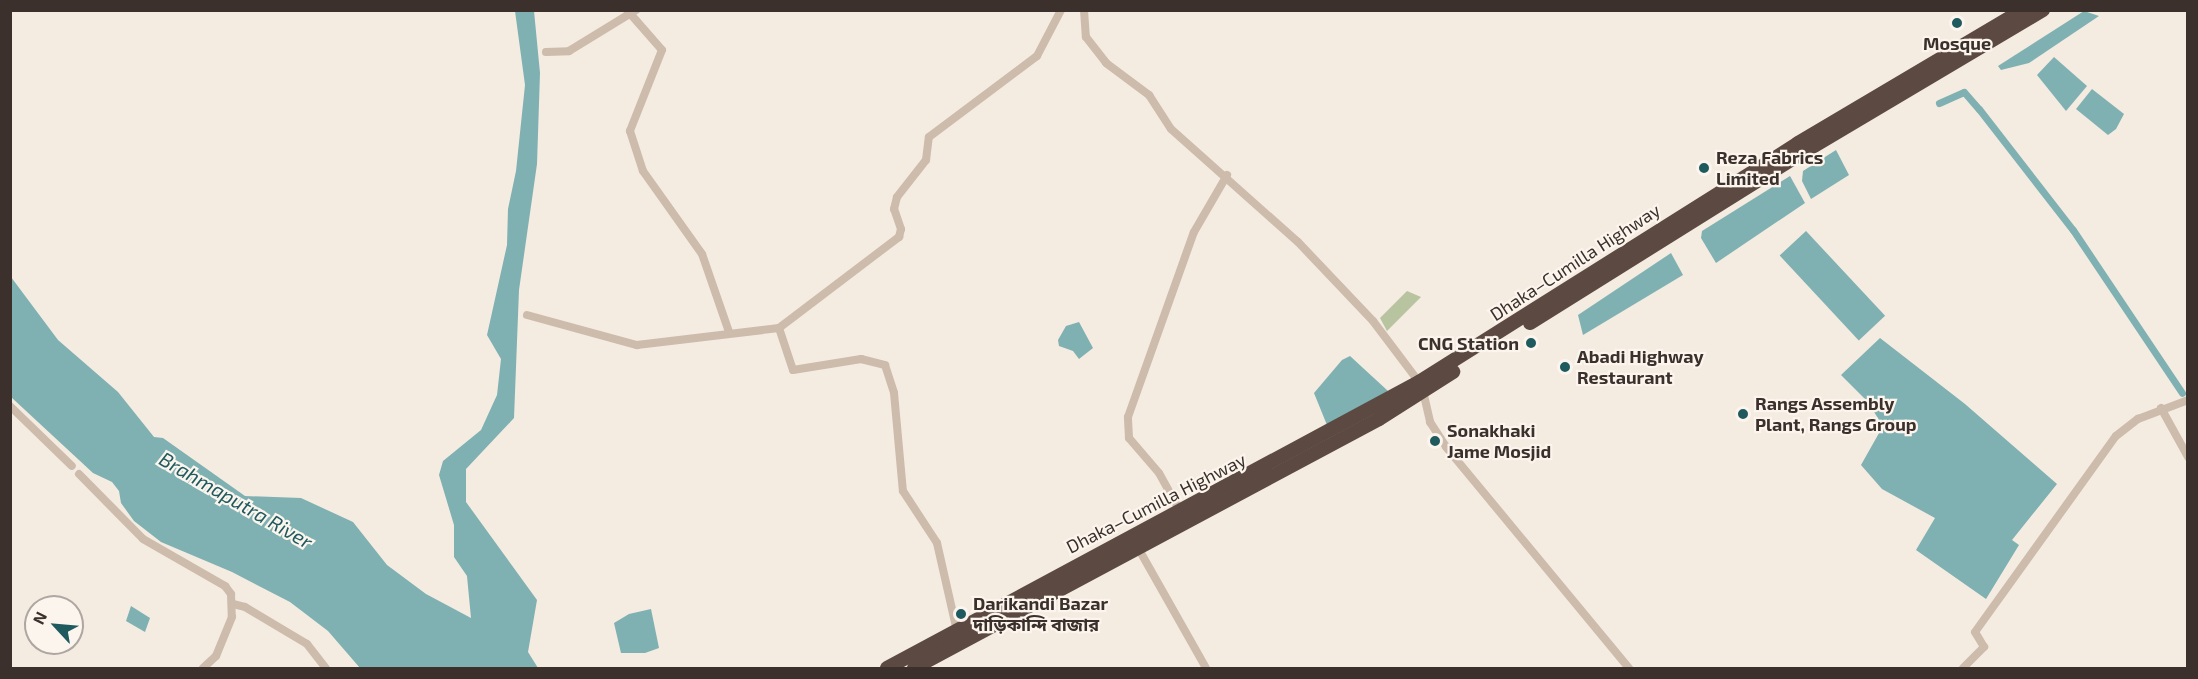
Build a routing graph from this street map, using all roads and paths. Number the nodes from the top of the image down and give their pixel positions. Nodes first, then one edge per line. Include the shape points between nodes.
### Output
1 (1061, 10) edge
2 (1084, 10) edge
3 (2023, 10) edge
4 (2043, 10) edge
5 (630, 12) edge
6 (546, 52) dead end
7 (1227, 175) junction
8 (527, 315) dead end
9 (779, 328) junction
10 (729, 332) junction
11 (1421, 386) junction
12 (2187, 400) edge
13 (10, 406) edge
14 (2161, 408) junction
15 (2187, 457) edge
16 (72, 466) dead end
17 (79, 474) dead end
18 (1180, 512) junction
19 (1137, 546) junction
20 (232, 604) junction
21 (958, 633) junction
22 (203, 669) edge
23 (326, 669) edge
24 (887, 669) edge
25 (914, 669) edge
26 (1206, 669) edge
27 (1629, 669) edge
28 (1963, 669) edge

1 - 9 street via 1037,56 929,136 926,160 897,197 894,209 901,229 899,237
2 - 7 street via 1086,37 1095,50 1149,95 1171,129
3 - 11 highway, Dhaka–Cumilla Highway via 1798,143
4 - 11 highway, Dhaka–Cumilla Highway
5 - 6 street via 569,51
5 - 10 street via 662,50 630,131 643,171 702,254
7 - 11 street via 1373,321
7 - 18 street via 1194,232 1128,417 1129,438 1159,473
8 - 10 street via 637,345
9 - 10 street
9 - 21 street via 793,370 861,359 885,365 894,393 903,491 937,543
11 - 18 highway, Dhaka–Cumilla Highway
11 - 19 highway, Dhaka–Cumilla Highway via 1379,419
11 - 27 street via 1430,422 1446,447
12 - 14 street
13 - 16 street
14 - 15 street
14 - 28 street via 2138,418 2116,436 2078,486 1975,632 1984,647
17 - 20 street via 143,539 225,586
18 - 21 highway, Dhaka–Cumilla Highway via 1064,571
19 - 25 highway, Dhaka–Cumilla Highway
19 - 26 street
20 - 22 street via 232,617 216,656
20 - 23 street via 245,607 307,644
21 - 24 highway, Dhaka–Cumilla Highway

